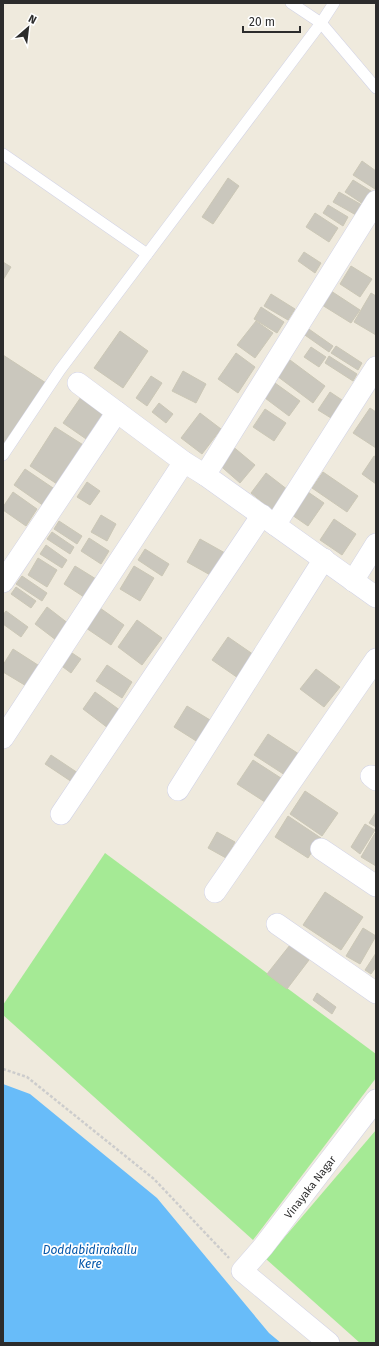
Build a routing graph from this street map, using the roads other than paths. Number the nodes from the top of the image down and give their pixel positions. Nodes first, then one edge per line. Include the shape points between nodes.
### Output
1 (291, 3) edge
2 (334, 3) edge
3 (321, 24) junction
4 (376, 88) edge
5 (3, 154) edge
6 (376, 201) edge
7 (147, 254) junction
8 (376, 367) edge
9 (60, 370) junction
10 (78, 383) joint
11 (117, 412) junction
12 (3, 455) edge
13 (184, 462) junction
14 (205, 475) junction
15 (268, 520) junction
16 (376, 544) edge
17 (324, 559) junction
18 (352, 581) junction
19 (3, 582) edge
20 (376, 597) edge
21 (376, 659) edge
22 (3, 738) edge
23 (178, 790) dead end
24 (61, 814) dead end
25 (321, 849) dead end
26 (376, 886) edge
27 (216, 892) dead end
28 (277, 924) dead end
29 (376, 993) edge
30 (376, 1100) edge
31 (329, 1343) edge

1 - 3 lane
2 - 3 lane
3 - 4 lane
3 - 7 lane
5 - 7 lane
6 - 14 street
7 - 9 lane
8 - 15 street
9 - 10 lane
9 - 12 lane
10 - 11 street
11 - 13 street
11 - 19 street
13 - 14 street
13 - 22 street
14 - 15 street
15 - 17 street
15 - 24 street
16 - 18 street
17 - 18 street
17 - 23 street
18 - 20 street
21 - 27 street
25 - 26 street
28 - 29 street
30 - 31 street, Vinayaka Nagar via 242,1271

